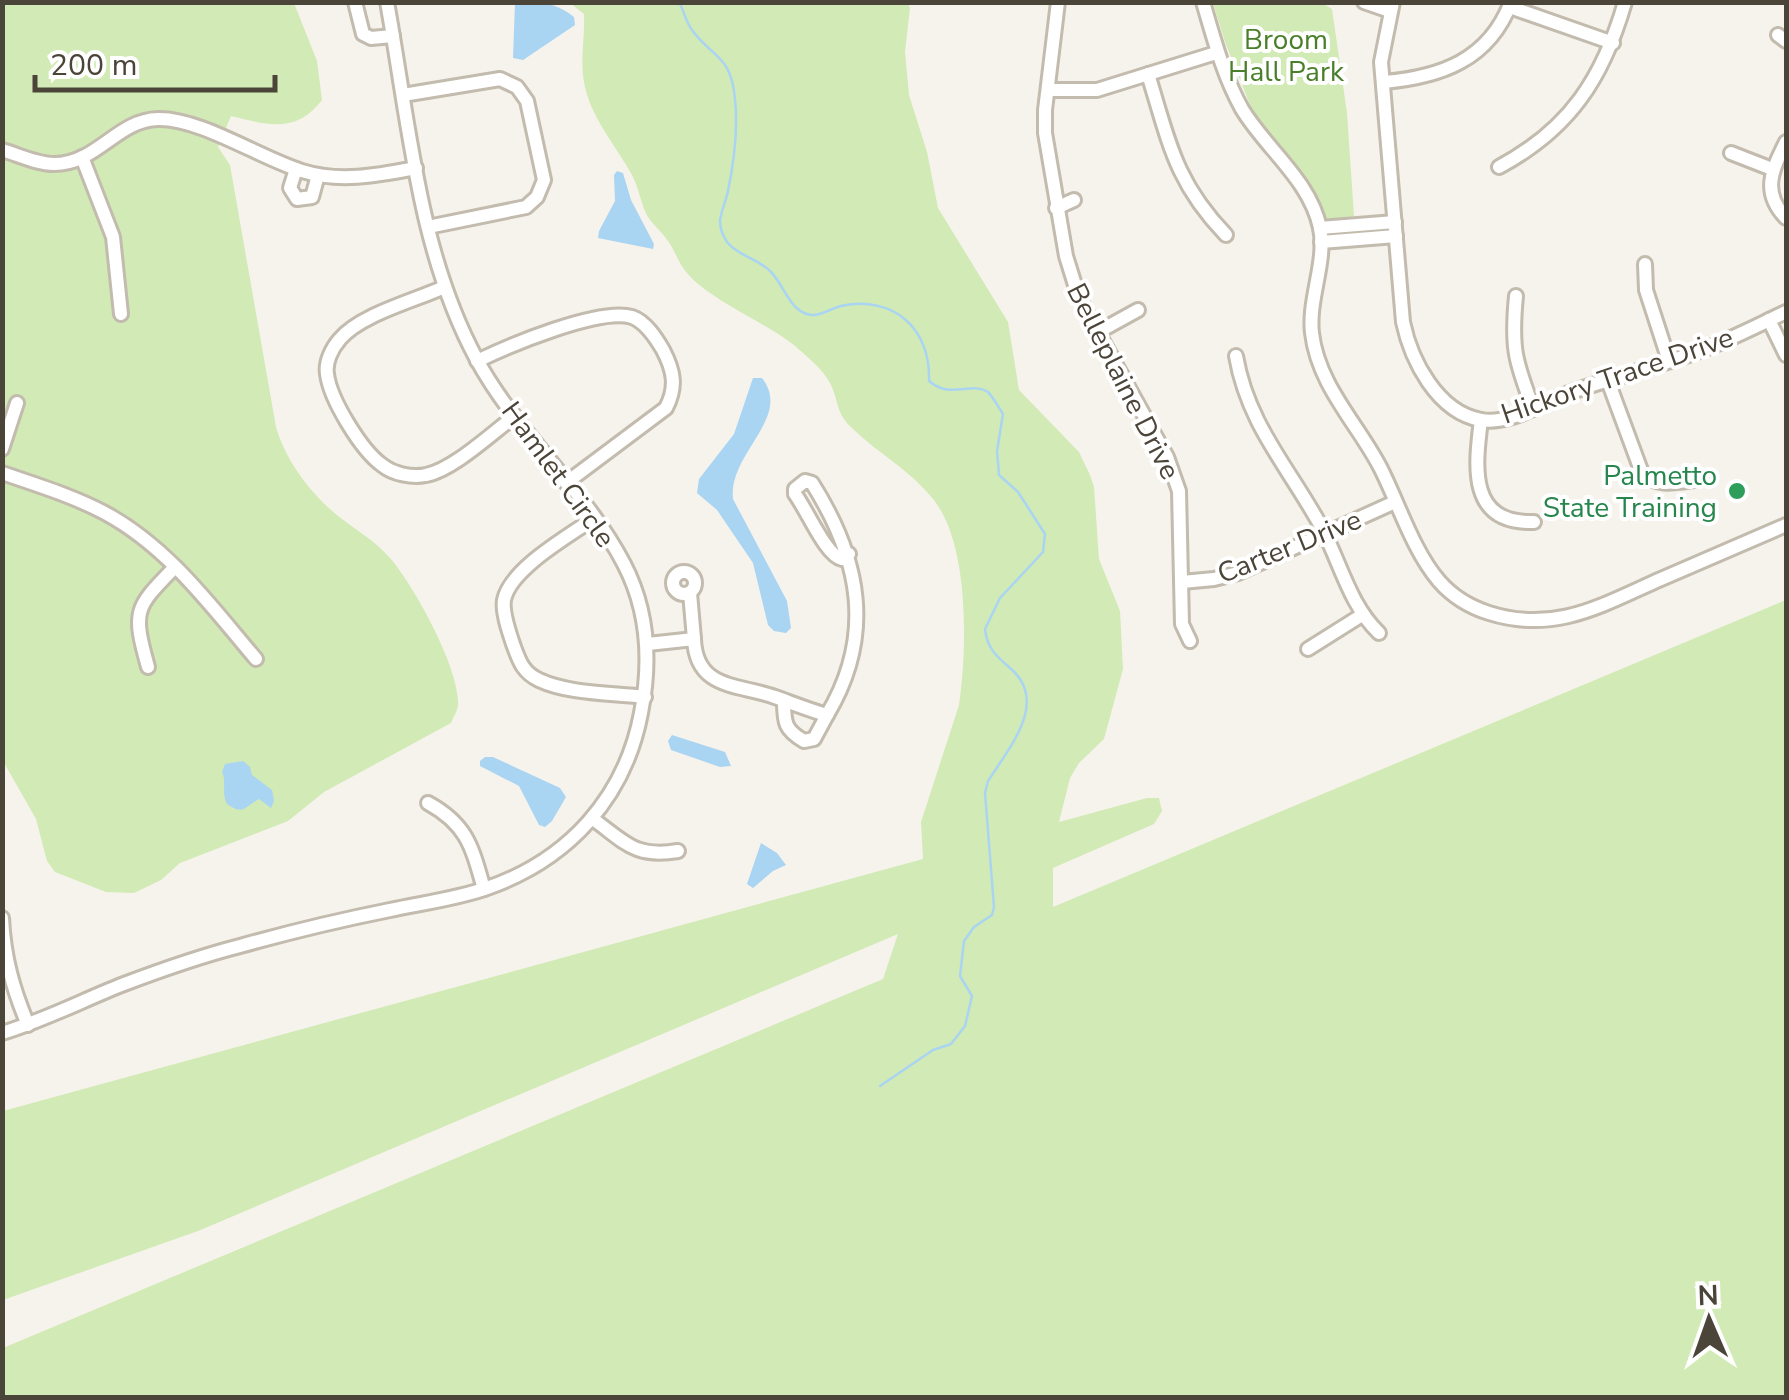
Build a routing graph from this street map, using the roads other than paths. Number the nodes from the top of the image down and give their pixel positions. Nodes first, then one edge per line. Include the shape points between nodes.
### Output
1 (355, 2) edge
2 (386, 2) edge
3 (1058, 2) edge
4 (1203, 2) edge
5 (1364, 2) edge
6 (1626, 2) edge
7 (1511, 5) edge
8 (1391, 7) edge
9 (393, 36) junction
10 (1613, 43) junction
11 (1216, 53) junction
12 (1148, 74) junction
13 (1384, 82) junction
14 (1048, 90) junction
15 (403, 95) junction
16 (1786, 142) edge
17 (2, 150) edge
18 (1731, 153) dead end
19 (82, 157) junction
20 (1499, 167) dead end
21 (416, 168) junction
22 (296, 169) junction
23 (1772, 169) junction
24 (318, 175) junction
25 (1074, 200) dead end
26 (1056, 208) junction
27 (1786, 218) edge
28 (428, 227) junction
29 (1395, 229) junction
30 (1226, 234) dead end
31 (1321, 235) junction
32 (1645, 264) dead end
33 (442, 288) junction
34 (1516, 296) dead end
35 (1138, 310) dead end
36 (1786, 312) edge
37 (121, 314) dead end
38 (1769, 320) junction
39 (1098, 332) junction
40 (1786, 354) edge
41 (1236, 356) dead end
42 (477, 361) junction
43 (1670, 362) junction
44 (1608, 380) junction
45 (17, 403) dead end
46 (1533, 408) junction
47 (515, 416) junction
48 (1481, 420) junction
49 (2, 449) edge
50 (2, 474) edge
51 (1702, 479) dead end
52 (566, 483) junction
53 (1394, 502) junction
54 (832, 515) junction
55 (594, 518) junction
56 (1534, 522) dead end
57 (815, 523) junction
58 (1786, 526) edge
59 (1325, 534) junction
60 (849, 554) junction
61 (175, 566) junction
62 (1182, 582) junction
63 (690, 593) dead end
64 (1362, 615) junction
65 (1378, 633) dead end
66 (694, 640) junction
67 (1190, 641) dead end
68 (648, 644) junction
69 (1308, 649) dead end
70 (256, 660) dead end
71 (148, 666) dead end
72 (644, 697) junction
73 (784, 701) junction
74 (827, 715) junction
75 (428, 803) dead end
76 (593, 818) junction
77 (678, 851) dead end
78 (484, 890) junction
79 (2, 918) edge
80 (28, 1025) junction
81 (2, 1033) edge

1 - 9 street via 364,34
2 - 9 street, Hamlet Circle
3 - 14 street, Belleplaine Drive
4 - 11 street
5 - 8 street
6 - 10 street
7 - 10 street
7 - 13 street via 1484,46 1462,63 1418,80
8 - 13 street, Hickory Trace Drive
9 - 15 street, Hamlet Circle
10 - 20 street via 1572,111
11 - 12 street
11 - 31 street via 1242,108 1298,178
12 - 14 street via 1097,90
12 - 30 street via 1188,190
13 - 29 street, Hickory Trace Drive
14 - 26 street, Belleplaine Drive via 1045,133
15 - 21 street, Hamlet Circle
15 - 28 street via 500,79 517,87 527,101 544,180 526,207
16 - 23 street
17 - 19 street via 54,164
18 - 23 street
19 - 22 street via 128,126 155,119
19 - 37 street via 113,237
21 - 24 street via 376,176
21 - 28 street, Hamlet Circle
22 - 24 street
22 - 24 street via 290,188 297,199 312,197
23 - 27 street via 1772,200
25 - 26 street
26 - 39 street, Belleplaine Drive via 1070,277
28 - 33 street, Hamlet Circle
29 - 31 street
29 - 48 street, Hickory Trace Drive via 1403,322 1414,358 1456,410
31 - 53 street via 1312,301 1317,356
32 - 43 street via 1646,290
33 - 42 street, Hamlet Circle
33 - 47 street via 354,326 338,340 326,370 342,412 382,466 423,476
34 - 46 street via 1512,336
35 - 39 street
36 - 38 street, Hickory Trace Drive
38 - 40 street
38 - 43 street, Hickory Trace Drive
39 - 62 street, Belleplaine Drive via 1168,456 1180,491
41 - 59 street via 1252,415
42 - 47 street, Hamlet Circle
42 - 52 street via 549,330 616,316 645,325 674,375 666,408
43 - 44 street, Hickory Trace Drive
44 - 46 street, Hickory Trace Drive
44 - 51 street via 1642,473 1660,484
45 - 49 street
46 - 48 street, Hickory Trace Drive
47 - 52 street, Hamlet Circle
48 - 56 street via 1479,488 1500,516
50 - 61 street via 105,514
52 - 55 street, Hamlet Circle
53 - 58 street via 1437,579 1454,596 1524,622 1584,613
53 - 59 street, Carter Drive
54 - 57 street
54 - 57 street via 805,481 795,494
54 - 60 street
55 - 68 street, Hamlet Circle via 625,565
55 - 72 street via 510,583 504,602 510,636 522,668 536,679
57 - 60 street via 833,557
59 - 62 street, Carter Drive via 1238,573
59 - 64 street
60 - 74 street via 856,640 843,688
61 - 70 street
61 - 71 street via 140,608
62 - 67 street, Belleplaine Drive via 1182,624
63 - 66 street
64 - 65 street
64 - 69 street
66 - 68 street
66 - 73 street via 695,656 718,682
68 - 72 street, Hamlet Circle
72 - 76 street, Hamlet Circle via 629,758
73 - 74 street
73 - 74 street via 784,724 804,741 814,738
75 - 78 street via 463,830
76 - 77 street via 634,849 653,855
76 - 78 street, Hamlet Circle via 532,870
78 - 80 street, Hamlet Circle via 237,946
79 - 80 street via 12,987
80 - 81 street, Hamlet Circle

